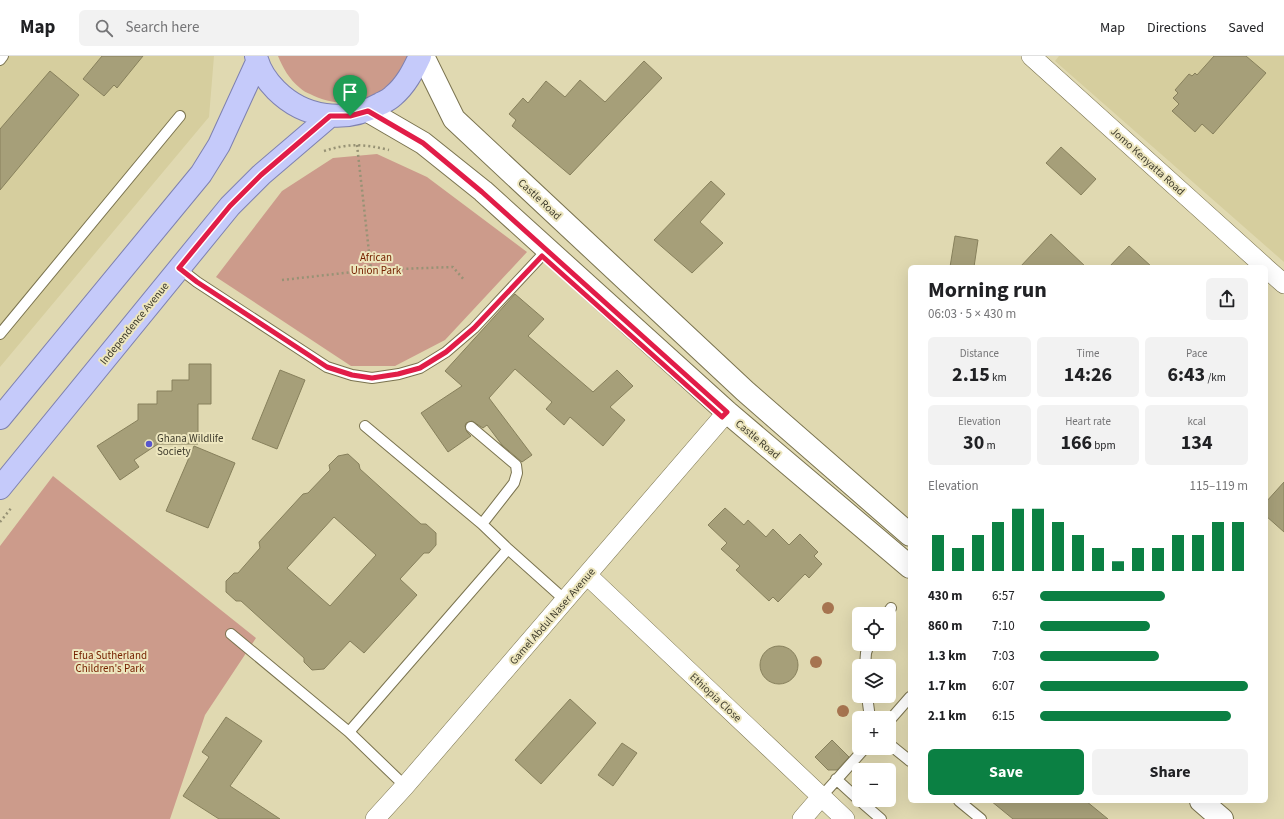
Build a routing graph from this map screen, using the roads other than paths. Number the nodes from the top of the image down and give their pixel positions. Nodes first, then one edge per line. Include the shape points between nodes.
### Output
1 (3, 56) edge
2 (420, 56) edge
3 (423, 56) edge
4 (256, 59) edge
5 (1039, 59) edge
6 (0, 60) edge
7 (368, 111) junction
8 (180, 116) dead end
9 (330, 116) junction
10 (547, 250) junction
11 (1267, 265) edge
12 (179, 268) junction
13 (0, 334) edge
14 (8, 398) edge
15 (727, 412) junction
16 (0, 418) edge
17 (365, 426) dead end
18 (471, 427) dead end
19 (7, 496) edge
20 (482, 524) junction
21 (908, 533) edge
22 (508, 549) junction
23 (908, 565) edge
24 (587, 575) junction
25 (565, 600) junction
26 (230, 634) dead end
27 (908, 699) edge
28 (896, 713) edge
29 (349, 732) junction
30 (896, 750) edge
31 (858, 755) edge
32 (908, 759) edge
33 (836, 779) junction
34 (405, 786) junction
35 (852, 794) edge
36 (821, 797) junction
37 (961, 803) edge
38 (1203, 803) edge
39 (867, 807) edge
40 (375, 819) edge
41 (802, 819) edge
42 (845, 819) edge
43 (881, 819) edge
44 (981, 819) edge
45 (1222, 819) edge

1 - 6 lane
2 - 7 main road via 410,77 392,97
3 - 21 main road, Castle Road via 454,119 745,391
4 - 9 main road via 269,83 286,99 307,111
4 - 14 main road via 219,145 201,174
5 - 11 street, Jomo Kenyatta Road
7 - 9 main road via 350,116
7 - 10 main road, Castle Road via 423,143
8 - 13 lane
9 - 12 main road, Independence Avenue via 261,175 230,206
10 - 12 lane via 474,328 446,352 420,368 372,378 327,367
10 - 15 main road, Castle Road
12 - 19 main road, Independence Avenue
14 - 16 main road
15 - 23 main road, Castle Road
15 - 24 street, Gamel Abdul Naser Avenue
17 - 20 lane
18 - 20 lane via 516,465 518,473 514,483
20 - 22 lane
22 - 25 lane
22 - 29 lane
24 - 25 street, Gamel Abdul Naser Avenue
24 - 36 street, Ethiopia Close
25 - 34 street, Gamel Abdul Naser Avenue
26 - 29 lane
27 - 28 lane
29 - 34 lane
30 - 32 lane
31 - 33 lane
33 - 35 lane
33 - 36 lane
34 - 40 street, Gamel Abdul Naser Avenue
36 - 41 street
36 - 42 street, Ethiopia Close
37 - 44 lane
38 - 45 main road
39 - 43 lane

